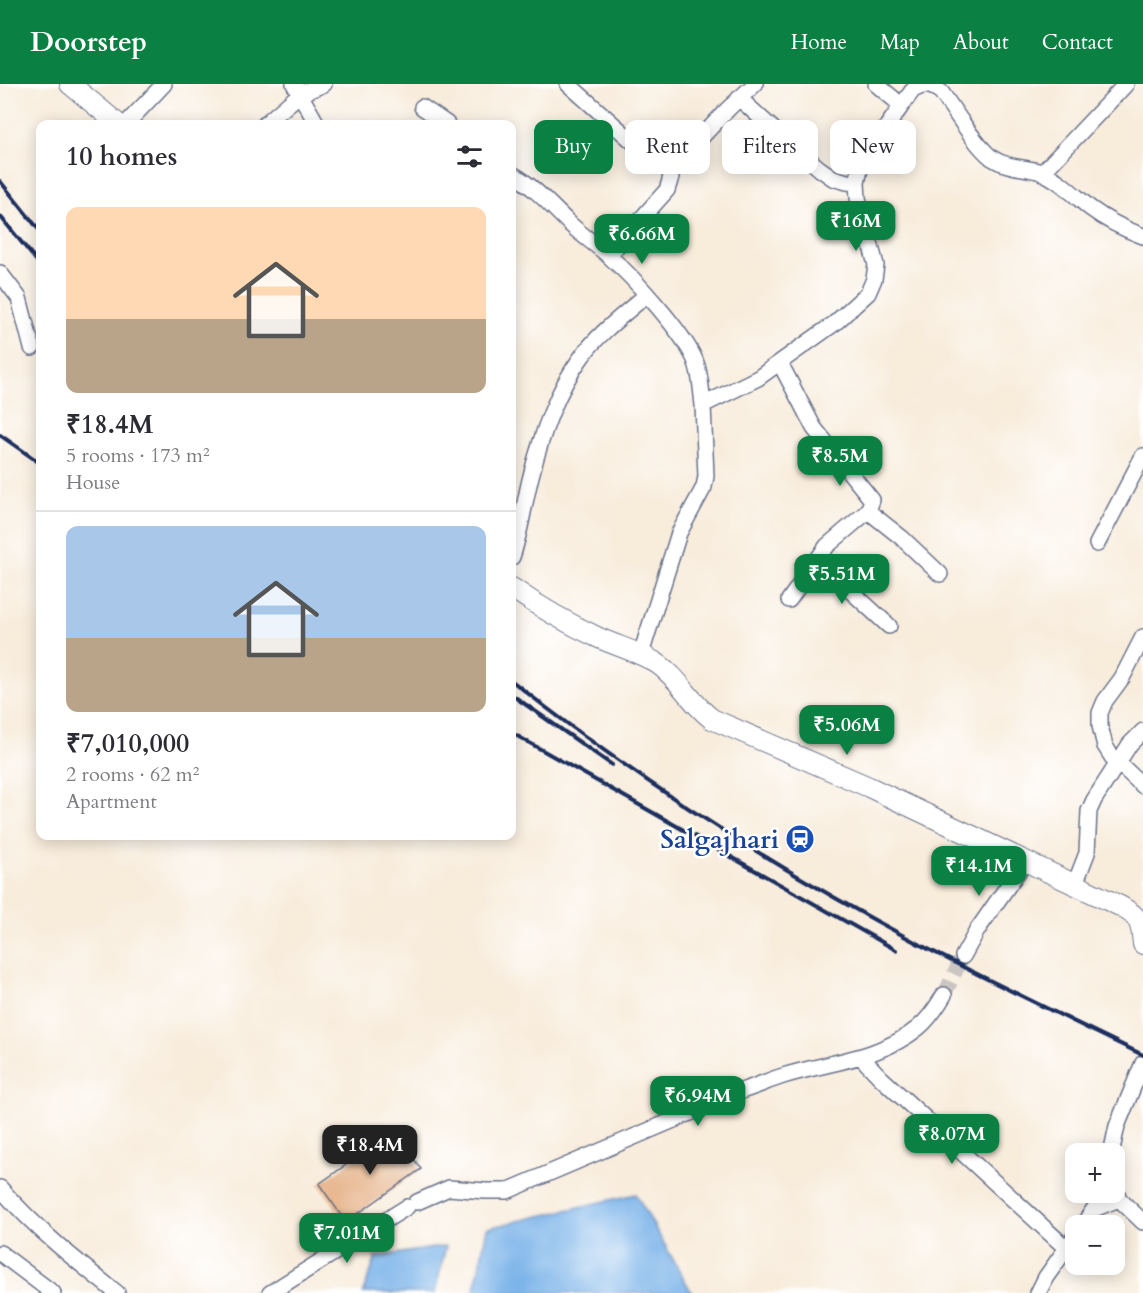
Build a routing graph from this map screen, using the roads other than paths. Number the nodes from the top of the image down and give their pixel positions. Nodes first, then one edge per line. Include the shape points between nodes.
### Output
1 (70, 84) edge
2 (164, 84) edge
3 (324, 84) edge
4 (568, 84) edge
5 (755, 84) edge
6 (876, 84) edge
7 (1126, 84) edge
8 (297, 89) edge
9 (739, 98) junction
10 (901, 105) junction
11 (422, 107) dead end
12 (113, 120) edge
13 (130, 120) edge
14 (269, 120) edge
15 (315, 120) edge
16 (441, 120) edge
17 (710, 128) edge
18 (625, 135) edge
19 (1042, 173) junction
20 (670, 174) edge
21 (516, 177) edge
22 (857, 183) junction
23 (1143, 236) edge
24 (609, 255) junction
25 (0, 273) edge
26 (646, 295) junction
27 (32, 348) dead end
28 (780, 363) junction
29 (703, 405) junction
30 (1143, 456) edge
31 (868, 511) junction
32 (516, 544) edge
33 (1097, 544) dead end
34 (817, 560) junction
35 (939, 573) dead end
36 (516, 591) edge
37 (789, 600) dead end
38 (890, 626) dead end
39 (1143, 637) edge
40 (641, 654) junction
41 (1143, 731) edge
42 (1117, 762) junction
43 (1143, 786) edge
44 (1026, 860) junction
45 (1075, 884) junction
46 (1140, 912) edge
47 (1143, 944) edge
48 (963, 956) tunnel mouth
49 (944, 995) tunnel mouth
50 (861, 1057) junction
51 (1143, 1063) edge
52 (1114, 1143) edge
53 (0, 1188) edge
54 (1125, 1201) edge
55 (1102, 1203) edge
56 (1090, 1215) edge
57 (1143, 1222) edge
58 (1065, 1247) edge
59 (1065, 1250) edge
60 (0, 1253) edge
61 (53, 1293) edge
62 (117, 1293) edge
63 (270, 1293) edge
64 (1038, 1293) edge

1 - 12 main road
2 - 13 street
3 - 8 street
4 - 18 street
5 - 9 street
6 - 10 street
7 - 19 street
8 - 14 street
8 - 15 street
9 - 17 street
9 - 22 street via 820,169 833,178
10 - 19 street via 919,86 934,87 994,159
10 - 22 street via 866,156
11 - 16 street
19 - 23 street via 1111,222
20 - 24 street via 667,190
21 - 24 street
22 - 28 street via 876,265 874,279 856,306
24 - 26 street
25 - 27 street via 20,298
26 - 29 street via 695,359
26 - 32 street via 590,346 568,377 540,443
28 - 29 street
28 - 31 street via 814,428 872,500
29 - 40 street via 704,487 679,533
30 - 33 street
31 - 34 street
31 - 35 street
34 - 37 street
34 - 38 street
36 - 40 main road via 599,638
39 - 42 street via 1100,713 1105,746
40 - 44 main road via 677,681 712,720 870,787
41 - 42 street
42 - 43 street
42 - 45 street via 1089,811 1087,853
44 - 45 main road
44 - 48 street
45 - 46 main road
46 - 47 main road
49 - 50 street via 918,1028
50 - 58 street
50 - 63 street via 783,1076 507,1191 449,1188 412,1205
51 - 52 street
53 - 62 street via 54,1243
54 - 57 street
55 - 56 street
59 - 64 street
60 - 61 street

